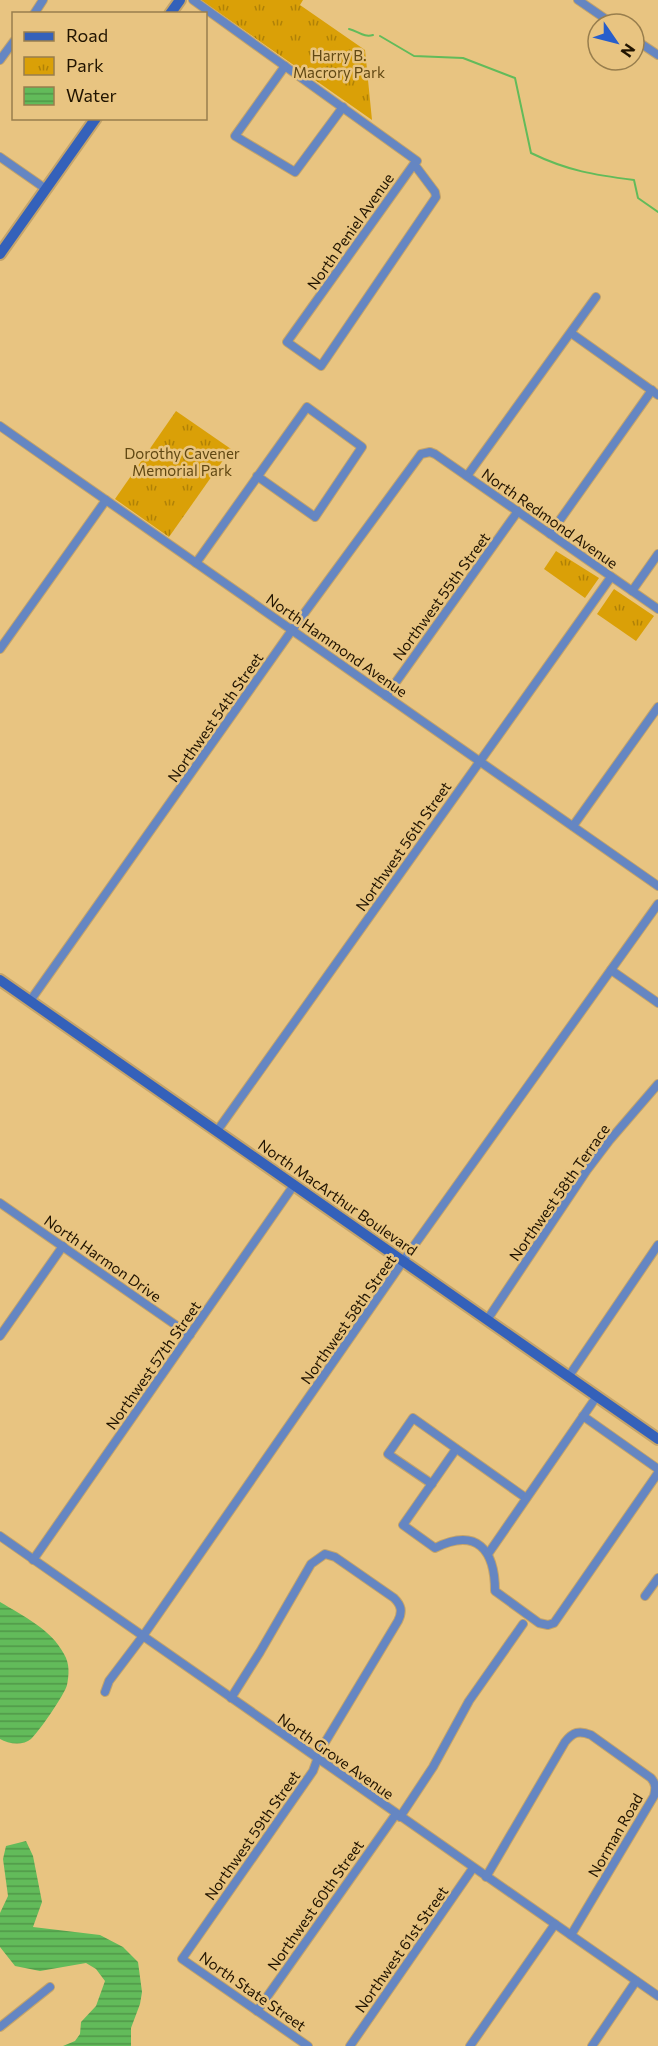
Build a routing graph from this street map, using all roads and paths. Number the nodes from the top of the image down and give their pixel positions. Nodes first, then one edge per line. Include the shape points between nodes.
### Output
1 (193, 0) edge
2 (578, 0) edge
3 (596, 12) edge
4 (12, 44) edge
5 (0, 60) edge
6 (285, 66) junction
7 (343, 107) junction
8 (95, 120) edge
9 (0, 158) edge
10 (414, 164) junction
11 (46, 189) junction
12 (0, 254) edge
13 (596, 297) dead end
14 (571, 333) junction
15 (655, 393) edge
16 (0, 426) edge
17 (425, 452) joint
18 (257, 476) junction
19 (467, 476) junction
20 (106, 500) junction
21 (518, 511) junction
22 (550, 534) junction
23 (658, 554) edge
24 (196, 563) junction
25 (611, 577) junction
26 (632, 591) junction
27 (658, 609) edge
28 (292, 630) junction
29 (0, 650) edge
30 (386, 696) junction
31 (658, 707) edge
32 (479, 761) junction
33 (573, 826) junction
34 (658, 886) edge
35 (658, 904) edge
36 (611, 970) junction
37 (0, 980) edge
38 (30, 1001) junction
39 (658, 1003) edge
40 (658, 1084) edge
41 (217, 1131) junction
42 (294, 1185) junction
43 (0, 1203) edge
44 (658, 1245) edge
45 (63, 1246) junction
46 (404, 1261) junction
47 (487, 1320) junction
48 (189, 1335) junction
49 (0, 1336) edge
50 (569, 1376) junction
51 (597, 1396) junction
52 (583, 1416) junction
53 (658, 1438) edge
54 (456, 1449) junction
55 (658, 1471) edge
56 (432, 1484) junction
57 (526, 1498) junction
58 (0, 1536) edge
59 (488, 1554) junction
60 (33, 1560) junction
61 (658, 1578) edge
62 (645, 1596) dead end
63 (523, 1624) dead end
64 (142, 1636) junction
65 (105, 1692) dead end
66 (231, 1698) junction
67 (318, 1759) junction
68 (398, 1815) junction
69 (473, 1868) junction
70 (486, 1876) junction
71 (555, 1924) junction
72 (571, 1935) junction
73 (182, 1959) joint
74 (636, 1981) junction
75 (50, 1987) dead end
76 (657, 1993) edge
77 (257, 2011) junction
78 (0, 2027) edge
79 (308, 2046) edge
80 (350, 2046) edge
81 (470, 2046) edge
82 (591, 2046) edge

1 - 6 street
2 - 3 street
4 - 5 street
6 - 7 street
6 - 7 street via 235,136 296,172
7 - 10 street via 417,161
8 - 11 main road
9 - 11 street
10 - 10 street, North Peniel Avenue via 287,342 321,366 436,196
11 - 12 main road
13 - 14 street
14 - 15 street
14 - 19 street
15 - 22 street
16 - 20 street, North Hammond Avenue
17 - 19 street, North Redmond Avenue via 435,454
17 - 28 street, Northwest 54th Street via 416,458
18 - 18 street via 308,407 362,447 315,517
18 - 24 street
19 - 21 street, North Redmond Avenue
20 - 24 street, North Hammond Avenue
20 - 29 street
21 - 22 street, North Redmond Avenue
21 - 30 street, Northwest 55th Street
22 - 25 street, North Redmond Avenue
23 - 26 street
24 - 28 street, North Hammond Avenue
25 - 26 street, North Redmond Avenue
25 - 32 street, Northwest 56th Street
26 - 27 street, North Redmond Avenue
28 - 30 street, North Hammond Avenue
28 - 38 street, Northwest 54th Street
30 - 32 street, North Hammond Avenue
31 - 33 street
32 - 33 street, North Hammond Avenue
32 - 41 street, Northwest 56th Street
33 - 34 street, North Hammond Avenue
35 - 36 street, Northwest 58th Street
36 - 39 street
36 - 46 street, Northwest 58th Street
37 - 38 main road, North MacArthur Boulevard
38 - 41 main road, North MacArthur Boulevard
40 - 47 street, Northwest 58th Terrace via 587,1170
41 - 42 main road, North MacArthur Boulevard
42 - 46 main road, North MacArthur Boulevard
42 - 48 street, Northwest 57th Street
43 - 45 street, North Harmon Drive
44 - 50 street
45 - 48 street, North Harmon Drive
45 - 49 street
46 - 47 main road, North MacArthur Boulevard
46 - 64 street, Northwest 58th Street
47 - 50 main road, North MacArthur Boulevard
48 - 60 street, Northwest 57th Street
50 - 51 main road, North MacArthur Boulevard
51 - 52 street
51 - 53 main road, North MacArthur Boulevard
52 - 55 street
52 - 57 street
54 - 56 street
54 - 56 street via 413,1418 388,1454
54 - 57 street
55 - 59 street via 554,1623 539,1623 495,1591
56 - 59 street via 404,1525 435,1548 464,1540
57 - 59 street
58 - 60 street, North Grove Avenue
60 - 64 street, North Grove Avenue
61 - 62 street
63 - 68 street, Northwest 60th Street via 469,1701 433,1767
64 - 65 street, Northwest 58th Street
64 - 66 street, North Grove Avenue
66 - 67 street, North Grove Avenue
66 - 67 street, Northwest 59th Street via 316,1559 330,1554 366,1578 394,1598 401,1615
67 - 68 street, North Grove Avenue
67 - 73 street, Northwest 59th Street via 314,1772
68 - 69 street, North Grove Avenue
68 - 77 street, Northwest 60th Street
69 - 70 street, North Grove Avenue
69 - 80 street, Northwest 61st Street
70 - 71 street, North Grove Avenue
70 - 72 street, Norman Road via 570,1736 575,1732 591,1735 651,1778 654,1796
71 - 72 street, North Grove Avenue
71 - 81 street
72 - 74 street, North Grove Avenue
73 - 77 street, North State Street
74 - 76 street, North Grove Avenue
74 - 82 street
75 - 78 street
77 - 79 street, North State Street

